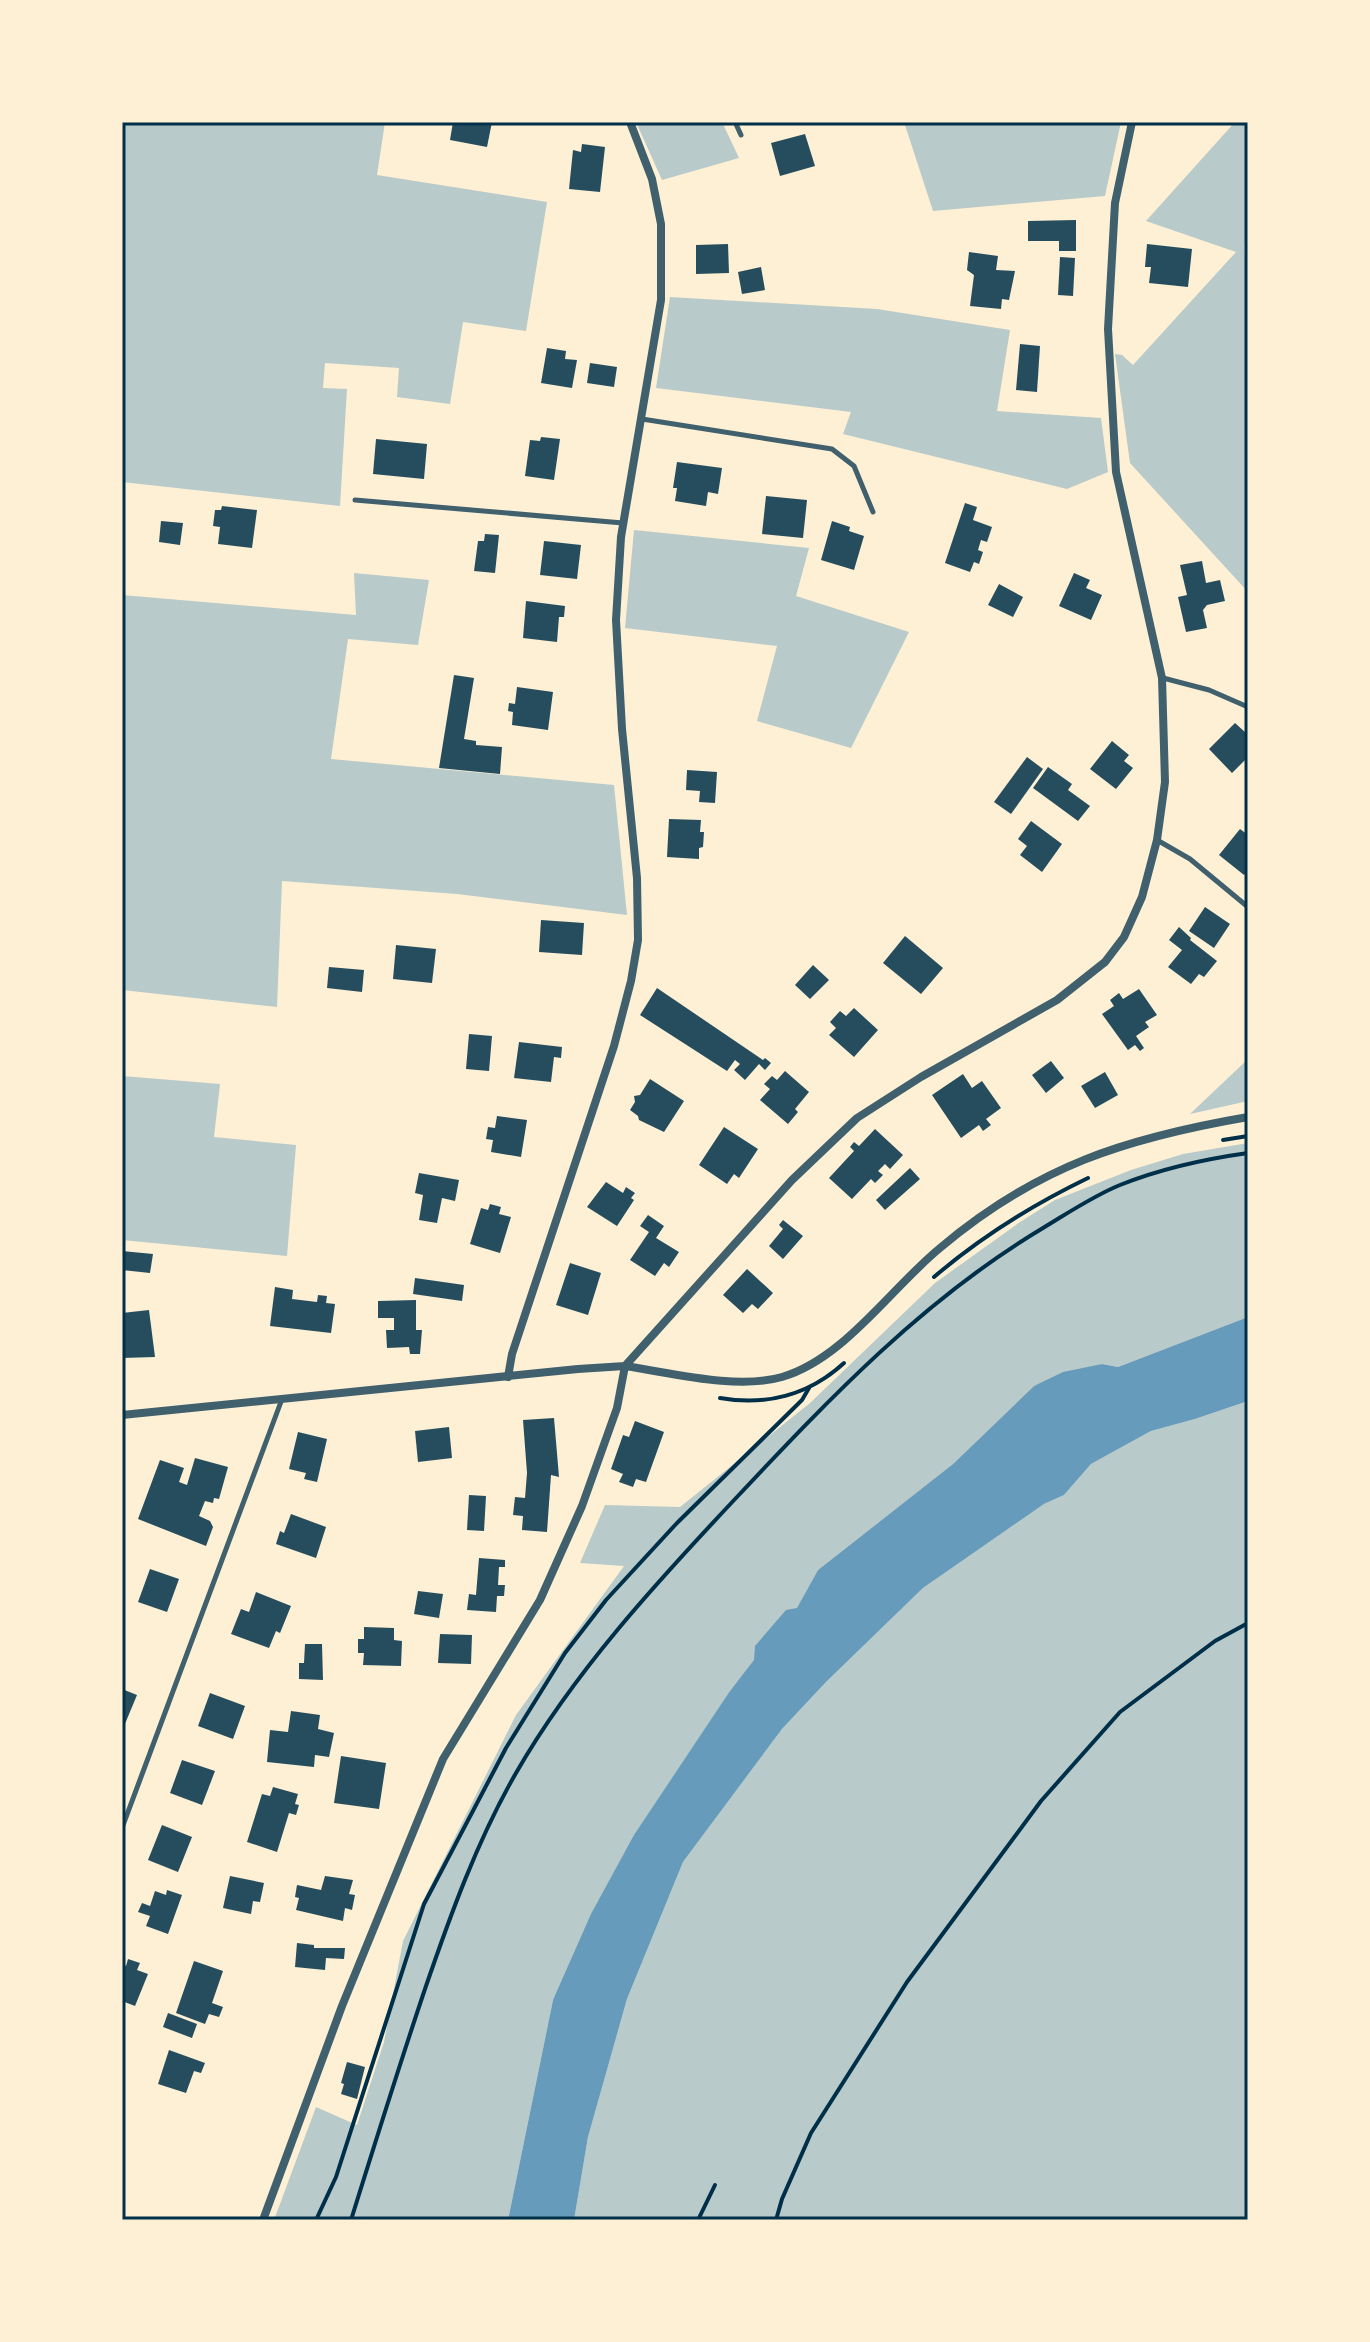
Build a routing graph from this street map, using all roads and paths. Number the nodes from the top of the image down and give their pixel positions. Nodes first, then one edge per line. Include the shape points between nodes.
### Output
1 (630, 122) edge
2 (735, 122) edge
3 (1132, 122) edge
4 (741, 135) dead end
5 (642, 419) junction
6 (355, 500) dead end
7 (873, 512) dead end
8 (624, 523) junction
9 (1162, 678) junction
10 (1248, 707) edge
11 (1157, 840) junction
12 (1248, 907) edge
13 (1248, 1117) edge
14 (1248, 1136) edge
15 (1215, 1141) dead end
16 (1248, 1153) edge
17 (1088, 1177) dead end
18 (929, 1282) dead end
19 (850, 1357) dead end
20 (625, 1366) junction
21 (508, 1377) junction
22 (809, 1388) junction
23 (709, 1397) dead end
24 (282, 1398) junction
25 (122, 1415) edge
26 (1248, 1623) edge
27 (122, 1828) edge
28 (715, 2185) dead end
29 (263, 2220) edge
30 (316, 2220) edge
31 (351, 2220) edge
32 (698, 2220) edge
33 (776, 2220) edge

1 - 5 street via 652,179 661,224 661,300
2 - 4 lane
3 - 9 street via 1115,203 1108,329 1116,472
5 - 7 lane via 832,449 854,466
5 - 8 street
6 - 8 lane
8 - 21 street via 616,620 638,940 614,1046
9 - 10 lane
9 - 11 street via 1165,782
11 - 12 lane via 1190,859
11 - 20 street via 1142,897 1124,937 1105,962 1057,1000 857,1118 792,1180
13 - 20 street via 1141,1138 1027,1186 928,1258 809,1367 748,1381
14 - 15 path
16 - 31 path via 1120,1185 975,1271 921,1313 808,1422 689,1547 609,1642 515,1774 455,1903
17 - 18 path via 990,1232
19 - 22 path
20 - 21 street
20 - 29 street via 617,1408 587,1492 540,1600 443,1759 342,2006
21 - 24 street
22 - 23 path via 759,1400
22 - 30 path via 606,1600 565,1653 506,1748 424,1904 336,2177
24 - 25 street
24 - 27 lane
26 - 33 path via 1215,1641 1120,1712 1041,1801 883,2019 811,2133
28 - 32 path

